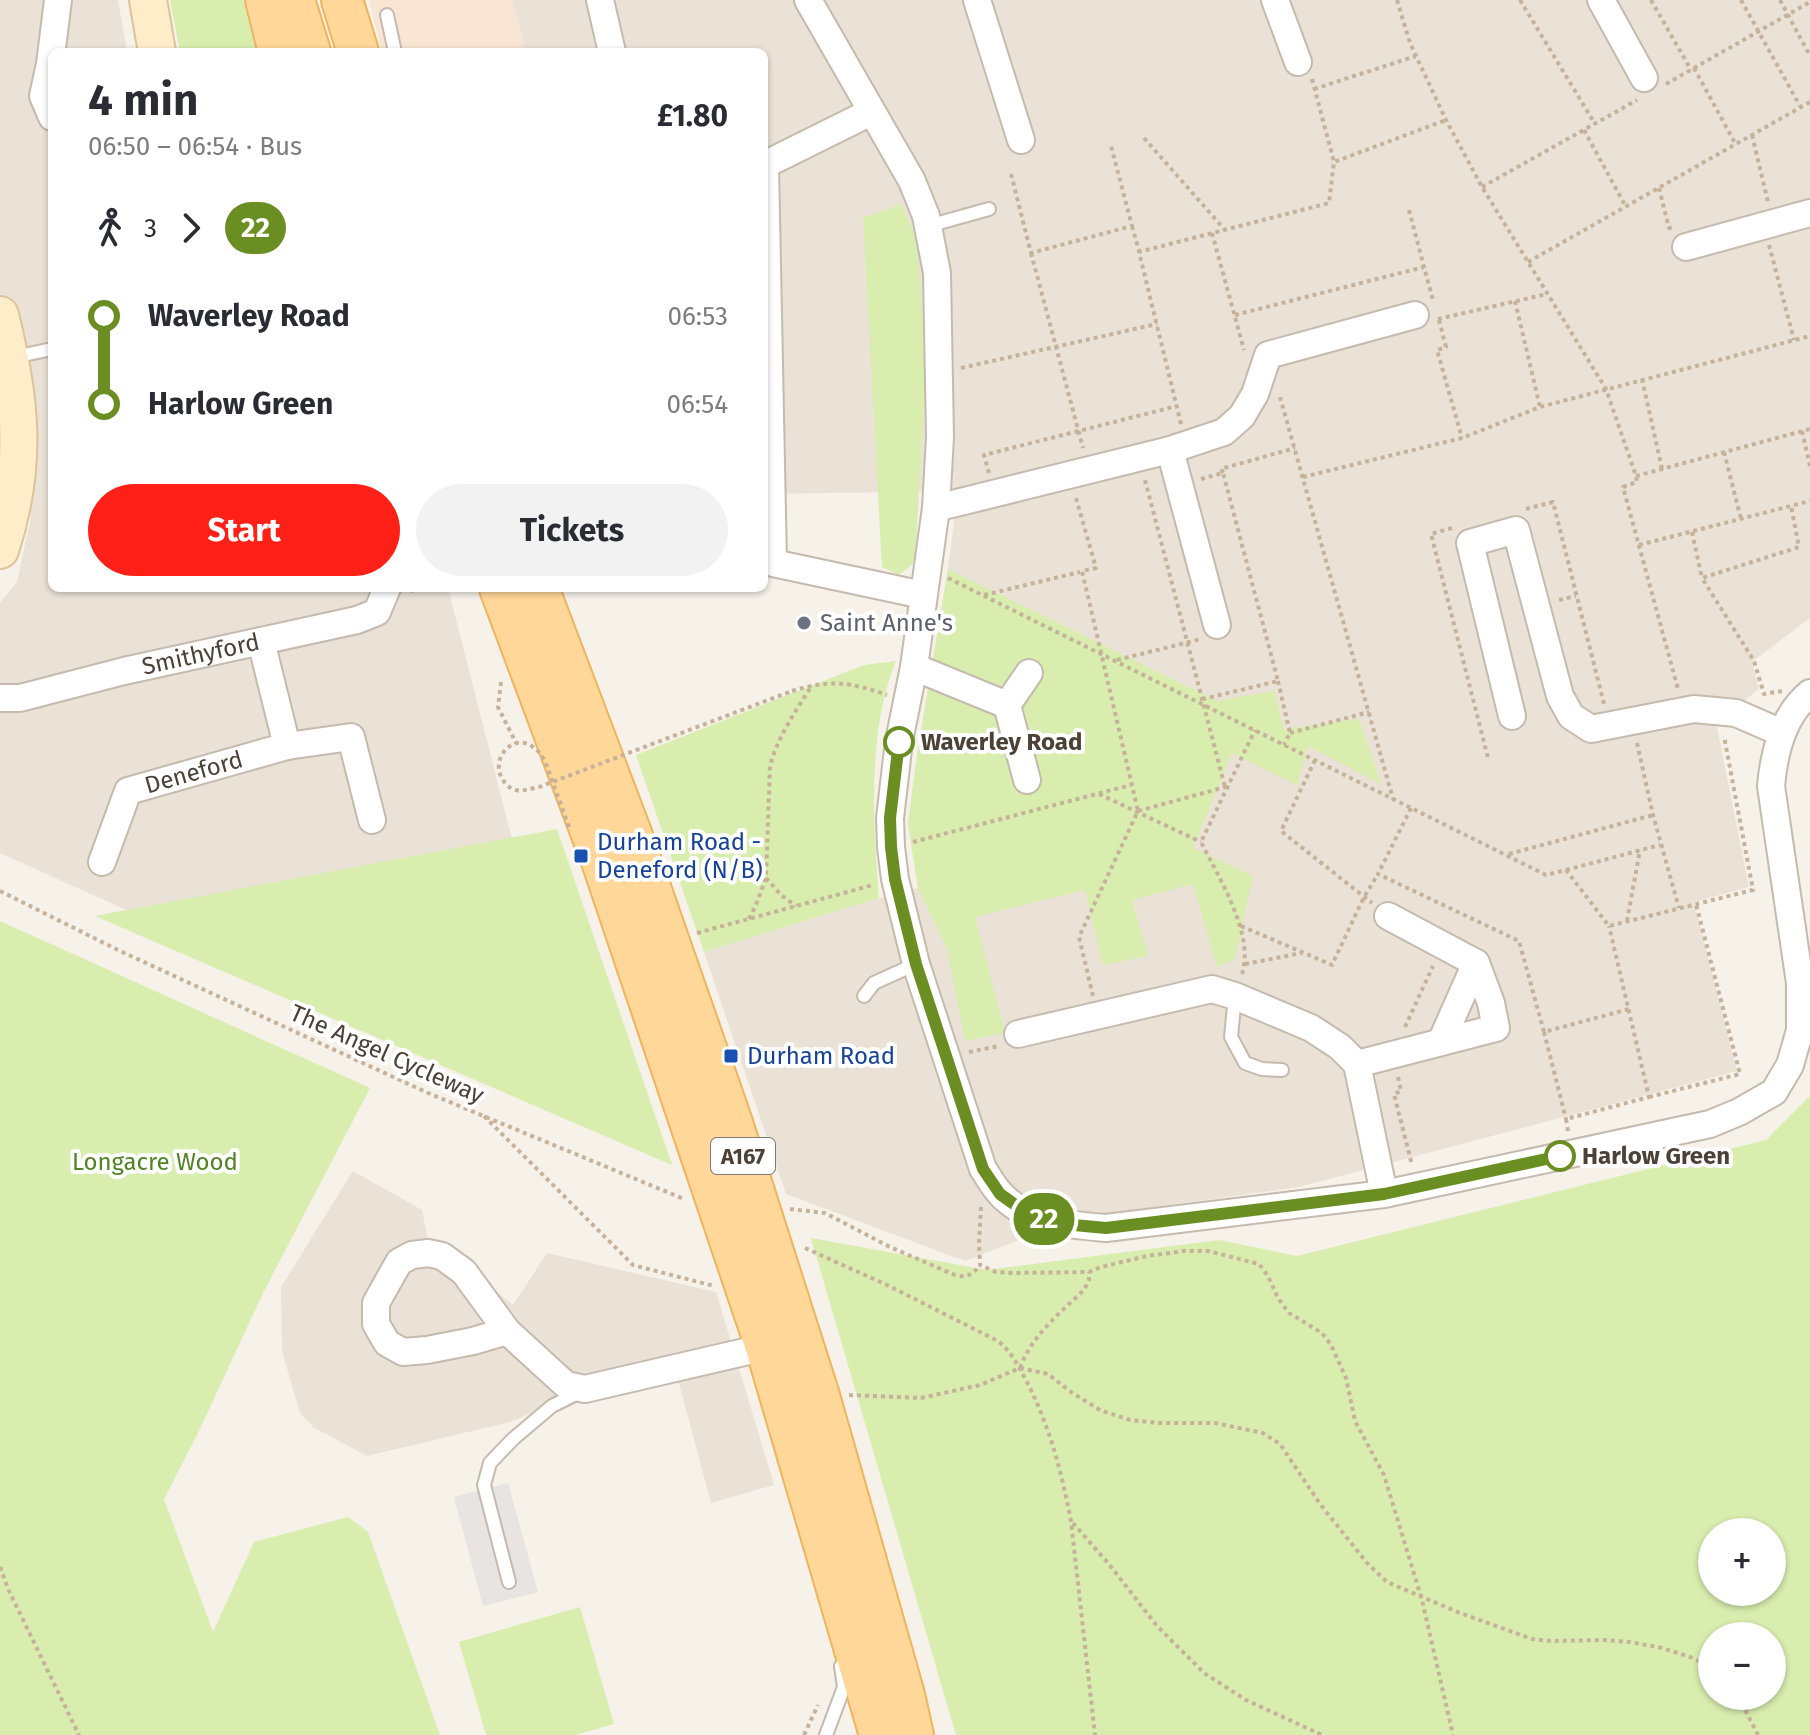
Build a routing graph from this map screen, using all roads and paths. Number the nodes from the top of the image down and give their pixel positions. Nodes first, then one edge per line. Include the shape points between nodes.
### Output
1 (58, 0) edge
2 (148, 0) edge
3 (266, 0) edge
4 (294, 0) edge
5 (342, 0) edge
6 (600, 0) edge
7 (808, 0) edge
8 (977, 0) edge
9 (1275, 0) edge
10 (1397, 0) edge
11 (1520, 0) edge
12 (1601, 0) edge
13 (1651, 0) edge
14 (1741, 0) edge
15 (1780, 0) edge
16 (387, 15) dead end
17 (52, 48) edge
18 (156, 48) edge
19 (278, 48) edge
20 (309, 48) edge
21 (357, 48) edge
22 (394, 48) edge
23 (611, 48) edge
24 (1416, 56) junction
25 (1810, 56) edge
26 (1298, 62) joint
27 (48, 73) edge
28 (1644, 78) dead end
29 (1314, 89) junction
30 (1810, 102) edge
31 (1801, 107) junction
32 (48, 108) edge
33 (871, 112) junction
34 (1446, 120) junction
35 (1595, 124) dead end
36 (1584, 130) dead end
37 (1144, 138) dead end
38 (1021, 140) dead end
39 (1736, 144) junction
40 (1111, 146) dead end
41 (1334, 162) junction
42 (768, 163) edge
43 (1011, 174) dead end
44 (1659, 188) junction
45 (1626, 207) junction
46 (989, 209) dead end
47 (1409, 210) dead end
48 (1810, 213) edge
49 (928, 226) junction
50 (1132, 226) junction
51 (1225, 230) junction
52 (1212, 233) junction
53 (1686, 247) joint
54 (1139, 252) junction
55 (1031, 253) junction
56 (1528, 262) junction
57 (1424, 267) dead end
58 (1547, 294) junction
59 (1515, 301) junction
60 (0, 315) edge
61 (1427, 317) joint
62 (1157, 324) junction
63 (1810, 336) edge
64 (768, 342) edge
65 (1055, 347) junction
66 (48, 350) edge
67 (1268, 355) junction
68 (11, 357) junction
69 (939, 372) junction
70 (1642, 379) junction
71 (1606, 389) junction
72 (1177, 406) junction
73 (1540, 407) junction
74 (1810, 429) edge
75 (1079, 431) junction
76 (1802, 431) junction
77 (1179, 448) junction
78 (1295, 448) junction
79 (1724, 452) junction
80 (1139, 458) junction
81 (1810, 466) edge
82 (1662, 469) junction
83 (1080, 473) junction
84 (1223, 473) junction
85 (1636, 476) junction
86 (1303, 477) junction
87 (1180, 484) junction
88 (994, 494) junction
89 (1148, 494) junction
90 (1810, 501) edge
91 (1791, 506) junction
92 (936, 508) junction
93 (1741, 519) junction
94 (1692, 532) junction
95 (1639, 545) junction
96 (0, 550) edge
97 (928, 568) junction
98 (1082, 571) junction
99 (1702, 578) junction
100 (385, 592) edge
101 (501, 592) edge
102 (540, 592) edge
103 (923, 595) junction
104 (982, 595) junction
105 (1217, 625) joint
106 (261, 641) junction
107 (1188, 642) junction
108 (1101, 654) junction
109 (1114, 661) junction
110 (914, 667) junction
111 (1029, 673) dead end
112 (501, 681) dead end
113 (1278, 681) junction
114 (812, 685) junction
115 (1802, 690) edge
116 (0, 698) edge
117 (906, 702) junction
118 (1203, 702) junction
119 (1007, 705) junction
120 (1683, 711) junction
121 (1719, 711) junction
122 (1369, 712) junction
123 (1512, 716) dead end
124 (1632, 721) junction
125 (1255, 730) junction
126 (1290, 733) junction
127 (1782, 733) junction
128 (516, 743) junction
129 (1284, 745) junction
130 (287, 746) junction
131 (1315, 760) junction
132 (1027, 780) dead end
133 (1131, 785) junction
134 (1227, 787) junction
135 (1098, 794) junction
136 (1393, 799) junction
137 (1411, 808) junction
138 (1138, 811) junction
139 (1653, 815) junction
140 (372, 820) dead end
141 (569, 827) dead end
142 (1201, 842) junction
143 (1661, 844) junction
144 (891, 847) junction
145 (1640, 850) junction
146 (1507, 855) junction
147 (102, 862) dead end
148 (1566, 870) junction
149 (1378, 874) junction
150 (766, 878) junction
151 (895, 879) junction
152 (0, 891) edge
153 (1364, 897) junction
154 (1696, 904) junction
155 (796, 906) junction
156 (1679, 908) junction
157 (1388, 916) joint
158 (749, 919) junction
159 (1627, 921) junction
160 (1241, 926) junction
161 (1609, 926) junction
162 (694, 934) dead end
163 (1305, 953) junction
164 (1476, 963) junction
165 (916, 964) junction
166 (1245, 964) junction
167 (864, 996) dead end
168 (1235, 996) junction
169 (1629, 1009) junction
170 (1097, 1015) junction
171 (1544, 1032) junction
172 (1018, 1034) joint
173 (1441, 1042) junction
174 (947, 1057) junction
175 (1357, 1064) junction
176 (1282, 1070) dead end
177 (1649, 1097) junction
178 (482, 1114) junction
179 (1566, 1119) junction
180 (1573, 1154) junction
181 (983, 1169) junction
182 (1384, 1194) junction
183 (684, 1199) dead end
184 (777, 1208) dead end
185 (805, 1248) dead end
186 (980, 1265) junction
187 (1089, 1272) junction
188 (725, 1288) dead end
189 (507, 1331) junction
190 (766, 1347) junction
191 (1020, 1368) junction
192 (585, 1389) junction
193 (848, 1395) dead end
194 (1071, 1521) junction
195 (824, 1543) junction
196 (0, 1567) edge
197 (509, 1582) dead end
198 (1421, 1596) junction
199 (836, 1629) dead end
200 (840, 1658) dead end
201 (1698, 1661) edge
202 (819, 1702) dead end
203 (1745, 1710) edge
204 (79, 1735) edge
205 (804, 1735) edge
206 (826, 1735) edge
207 (880, 1735) edge
208 (913, 1735) edge
209 (1095, 1735) edge
210 (1322, 1735) edge
211 (1453, 1735) edge
212 (1758, 1735) edge

1 - 17 street
2 - 18 street
3 - 19 main road
4 - 20 main road
5 - 21 main road
6 - 23 street
7 - 33 street
8 - 38 street
9 - 26 street
10 - 24 path
11 - 35 path
12 - 28 street
13 - 39 path
14 - 31 path
15 - 25 path
16 - 22 lane
24 - 29 path
24 - 34 path
26 - 29 path via 1308,64
27 - 32 street via 43,96
29 - 41 path
30 - 31 path
31 - 39 path
33 - 42 street
33 - 49 street via 912,181
34 - 41 path
34 - 56 path
36 - 45 path
37 - 51 path
39 - 44 path
40 - 50 path
41 - 51 path via 1329,203
43 - 55 path
44 - 45 path
44 - 53 path via 1669,228 1675,227 1680,249
45 - 56 path
46 - 49 lane
47 - 57 path
48 - 53 street
49 - 69 street via 937,273
50 - 54 path
50 - 55 path
51 - 52 path
52 - 54 path
52 - 67 path via 1245,352
54 - 62 path
55 - 65 path
56 - 58 path
58 - 59 path
58 - 71 path
59 - 61 path
59 - 73 path
60 - 68 street
61 - 67 street
62 - 65 path
62 - 72 path
63 - 70 path
64 - 103 street via 773,563
65 - 69 path
65 - 75 path
66 - 68 lane
67 - 77 street via 1242,416 1224,432
67 - 78 path
68 - 96 street via 19,447
69 - 92 street
70 - 71 path
70 - 82 path
71 - 73 path
71 - 85 path
72 - 75 path
72 - 77 path
73 - 86 path via 1462,438
74 - 76 path
75 - 83 path
75 - 88 path via 984,455
76 - 79 path
76 - 81 path
77 - 80 street
77 - 87 street
78 - 84 path via 1221,469
78 - 86 path
79 - 82 path
79 - 93 path
80 - 83 street
80 - 89 path
82 - 85 path
83 - 88 street
83 - 98 path via 1096,568
84 - 87 path
84 - 113 path
85 - 95 path via 1637,482 1623,487
86 - 122 path
87 - 89 path
87 - 105 street
88 - 92 street
89 - 107 path
90 - 91 path
91 - 93 path
91 - 99 path via 1799,547
92 - 97 street
93 - 94 path
94 - 95 path
94 - 99 path
95 - 120 path
97 - 103 street
97 - 104 path
98 - 104 path
98 - 108 path
99 - 115 path via 1754,661 1764,694
100 - 106 street, Smithyford via 377,612 357,620
101 - 190 main road, A167 via 602,861
102 - 208 main road, A167 via 731,1120 823,1411
103 - 110 street
104 - 108 path
105 - 107 path via 1219,634
106 - 116 street, Smithyford via 20,698
106 - 130 street
107 - 109 path
107 - 118 path
108 - 109 path
108 - 133 path
109 - 118 path
110 - 117 street
110 - 119 street
111 - 119 street
112 - 128 path via 498,707
113 - 118 path
113 - 126 path
114 - 117 path via 858,685
114 - 128 path, bridge via 528,790 512,789 499,773 500,756
114 - 150 path via 770,766
115 - 127 street
117 - 144 street
118 - 125 path
118 - 134 path
119 - 132 street
120 - 121 street
120 - 124 street
121 - 127 street
121 - 154 path via 1753,890
122 - 126 path
122 - 136 path
123 - 124 street via 1470,543 1516,530 1560,696 1571,716 1591,729
124 - 139 path
125 - 129 path
125 - 134 path
126 - 129 path
127 - 180 street via 1771,786 1800,983 1800,1030 1790,1065 1774,1092 1710,1124
128 - 141 path, bridge via 530,743 539,751
129 - 131 path
130 - 140 street, Deneford via 351,737
130 - 147 street, Deneford via 128,791
131 - 136 path
131 - 153 path via 1281,831
133 - 135 path
133 - 138 path
134 - 138 path
134 - 142 path
135 - 138 path
135 - 144 path
136 - 137 path
137 - 146 path
137 - 149 path
138 - 142 path
138 - 170 path via 1079,937
139 - 143 path
139 - 146 path
142 - 160 path
143 - 145 path
143 - 156 path
144 - 151 street
145 - 148 path
145 - 159 path
146 - 148 path via 1546,875
148 - 161 path
149 - 153 path
149 - 171 path via 1519,941
150 - 155 path
150 - 158 path
151 - 155 path
151 - 165 street
152 - 178 path, The Angel Cycleway via 134,958
153 - 157 path
153 - 163 path via 1332,965
154 - 156 path
154 - 177 path via 1740,1074
155 - 158 path
156 - 159 path
157 - 164 street
158 - 162 path
159 - 161 path
160 - 163 path
160 - 166 path
161 - 169 path
163 - 166 path
164 - 173 street
164 - 173 street via 1496,1028
165 - 167 lane via 874,983
165 - 174 street
166 - 168 path
168 - 170 street via 1212,989
168 - 175 street via 1311,1028
168 - 176 lane via 1231,1037 1245,1063
169 - 171 path
169 - 177 path
170 - 172 street
171 - 179 path
172 - 174 path via 1011,1043
173 - 175 street
174 - 181 street
175 - 182 street
177 - 179 path
178 - 183 path
178 - 188 path, The Angel Cycleway via 633,1265
179 - 180 path
180 - 182 street
181 - 182 street via 1000,1194 1028,1214 1106,1228
181 - 186 path
184 - 186 path via 825,1213 957,1276 974,1274
185 - 191 path via 998,1341
186 - 187 path via 996,1272
187 - 191 path via 1084,1290 1038,1335
187 - 198 path via 1184,1251 1208,1251 1259,1264 1289,1313 1322,1333 1331,1345 1346,1378 1355,1421 1384,1475
189 - 189 street via 464,1272 428,1253 399,1262 376,1303 376,1324 387,1343 403,1352
189 - 192 street via 566,1385
190 - 192 street
190 - 195 main road, A167
191 - 193 path via 980,1385 921,1398
191 - 194 path via 1058,1457
191 - 198 path via 1048,1374 1100,1410 1130,1420 1215,1423 1274,1438 1367,1563 1387,1582
192 - 197 lane via 552,1406 490,1463 484,1485
194 - 209 path
194 - 210 path via 1157,1626 1204,1673 1246,1700
195 - 199 lane
195 - 207 main road, A167
196 - 204 path
198 - 201 path via 1532,1639 1630,1642
198 - 211 path
200 - 206 lane via 844,1687
202 - 205 path
203 - 212 path

